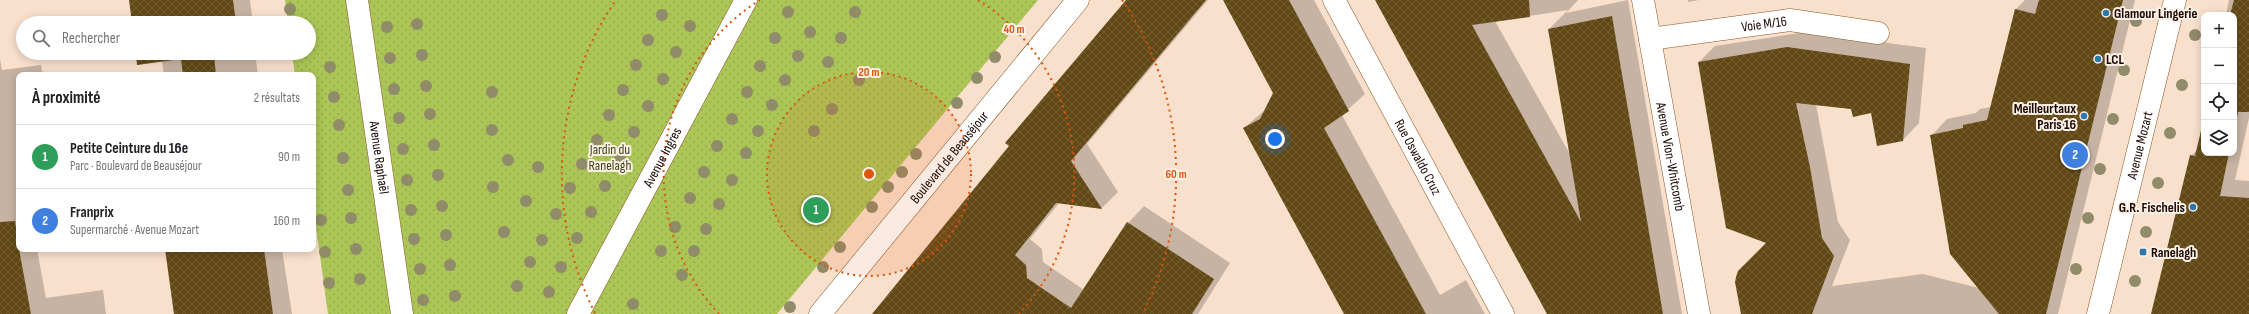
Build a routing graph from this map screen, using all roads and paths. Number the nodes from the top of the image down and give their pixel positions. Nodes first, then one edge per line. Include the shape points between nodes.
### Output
1 (357, 0) edge
2 (746, 0) edge
3 (1078, 0) edge
4 (1334, 0) edge
5 (1642, 0) edge
6 (2175, 0) edge
7 (1878, 33) dead end
8 (1650, 39) junction
9 (402, 314) edge
10 (578, 314) edge
11 (820, 314) edge
12 (1503, 314) edge
13 (1699, 314) edge
14 (2098, 314) edge

1 - 9 street, Avenue Raphaël
2 - 10 street, Avenue Ingres
3 - 11 street, Boulevard de Beauséjour
4 - 12 street, Rue Oswaldo Cruz
5 - 8 street, Avenue Vion-Whitcomb
6 - 14 street, Avenue Mozart
7 - 8 street, Voie M/16 via 1790,20
8 - 13 street, Avenue Vion-Whitcomb

